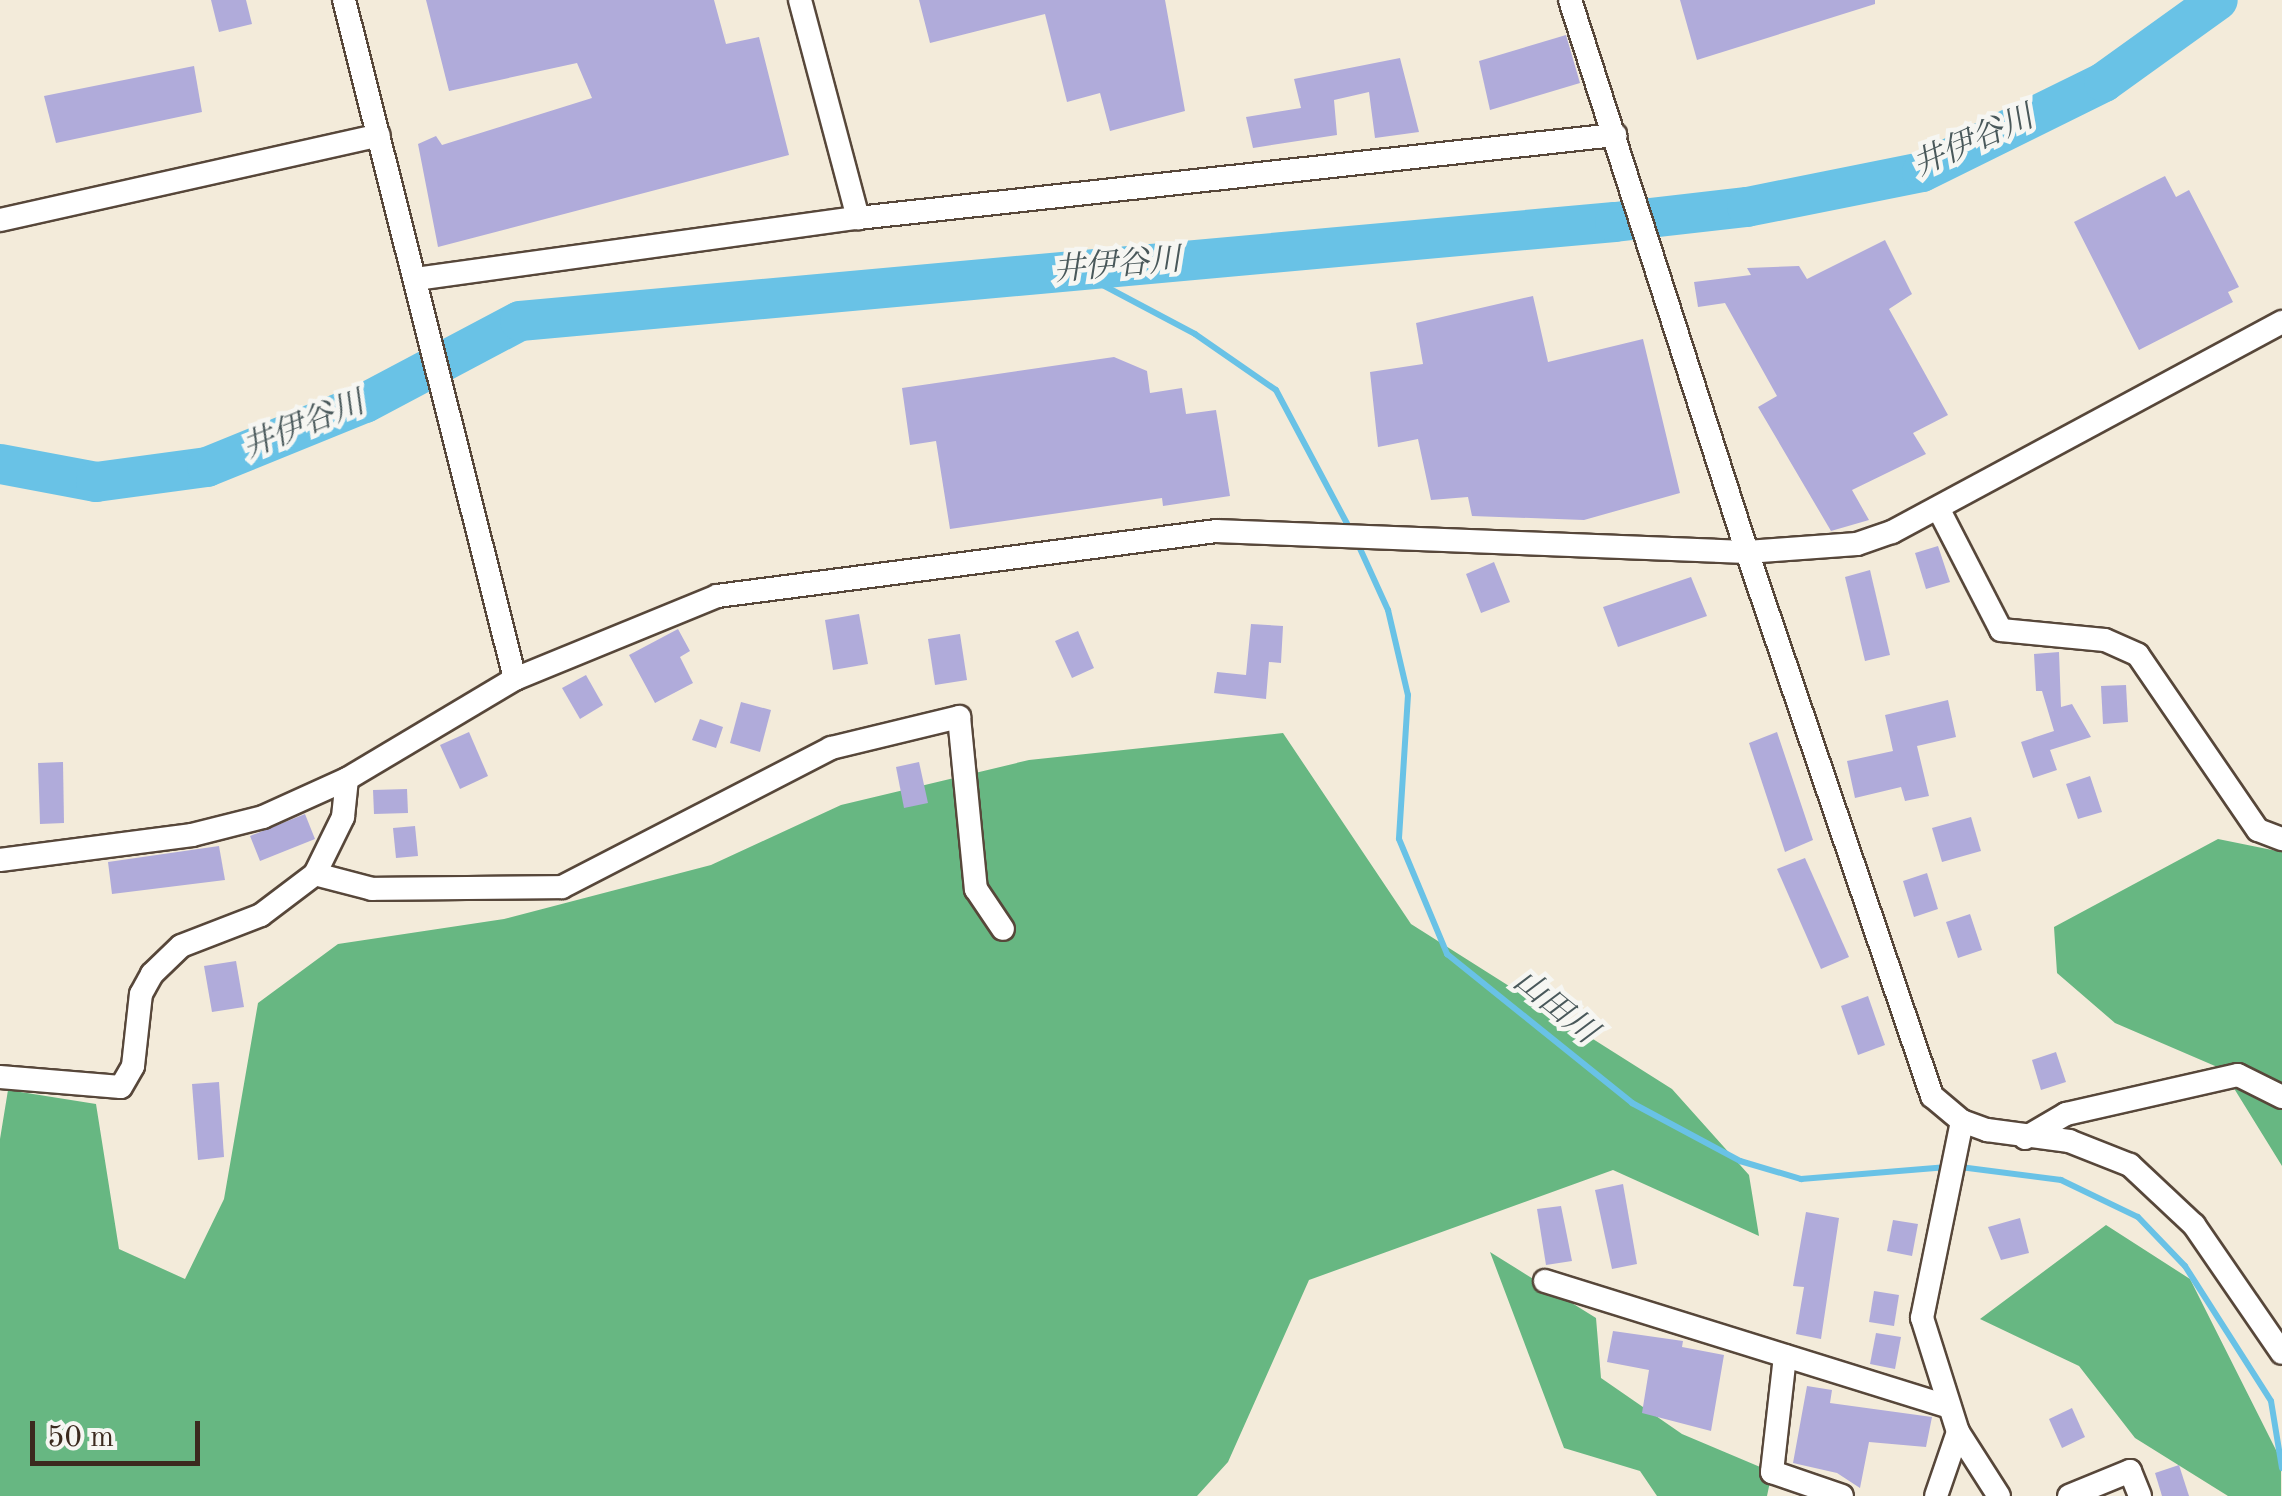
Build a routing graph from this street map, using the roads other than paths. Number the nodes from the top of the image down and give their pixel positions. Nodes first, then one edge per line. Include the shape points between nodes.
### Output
1 (344, 0) edge
2 (800, 0) edge
3 (1570, 0) edge
4 (380, 135) junction
5 (1614, 135) junction
6 (858, 218) junction
7 (0, 220) edge
8 (419, 290) junction
9 (2282, 322) edge
10 (1938, 508) junction
11 (1746, 552) junction
12 (515, 679) junction
13 (348, 779) junction
14 (2282, 839) edge
15 (0, 860) edge
16 (315, 874) junction
17 (1002, 929) dead end
18 (0, 1077) edge
19 (2282, 1097) edge
20 (1961, 1129) junction
21 (2025, 1138) junction
22 (1545, 1281) dead end
23 (2282, 1353) edge
24 (1785, 1356) junction
25 (1949, 1407) junction
26 (1958, 1432) junction
27 (1842, 1496) edge
28 (1936, 1496) edge
29 (1999, 1496) edge
30 (2068, 1496) edge
31 (2140, 1496) edge

1 - 4 street
2 - 6 street
3 - 5 street
4 - 7 street
4 - 8 street
5 - 6 street
5 - 11 street
6 - 8 street
8 - 12 street
9 - 10 street
10 - 11 street via 1857,544
10 - 14 street via 2001,630 2105,640 2138,656 2258,830
11 - 12 street via 1379,534 1216,531 1113,540 718,596
11 - 20 street via 1932,1096
12 - 13 street
13 - 15 street via 263,817 192,835
13 - 16 street via 343,817
16 - 17 street via 372,890 562,888 831,748 959,717 976,889
16 - 18 street via 260,914 206,933 163,959 142,994 133,1066 120,1087
19 - 21 street via 2238,1074 2066,1114
20 - 21 street
20 - 25 street via 1922,1318
21 - 23 street via 2070,1141 2130,1165 2194,1225
22 - 24 street
24 - 25 street
24 - 27 street via 1772,1472
25 - 26 street
26 - 28 street
26 - 29 street
30 - 31 street via 2130,1472

